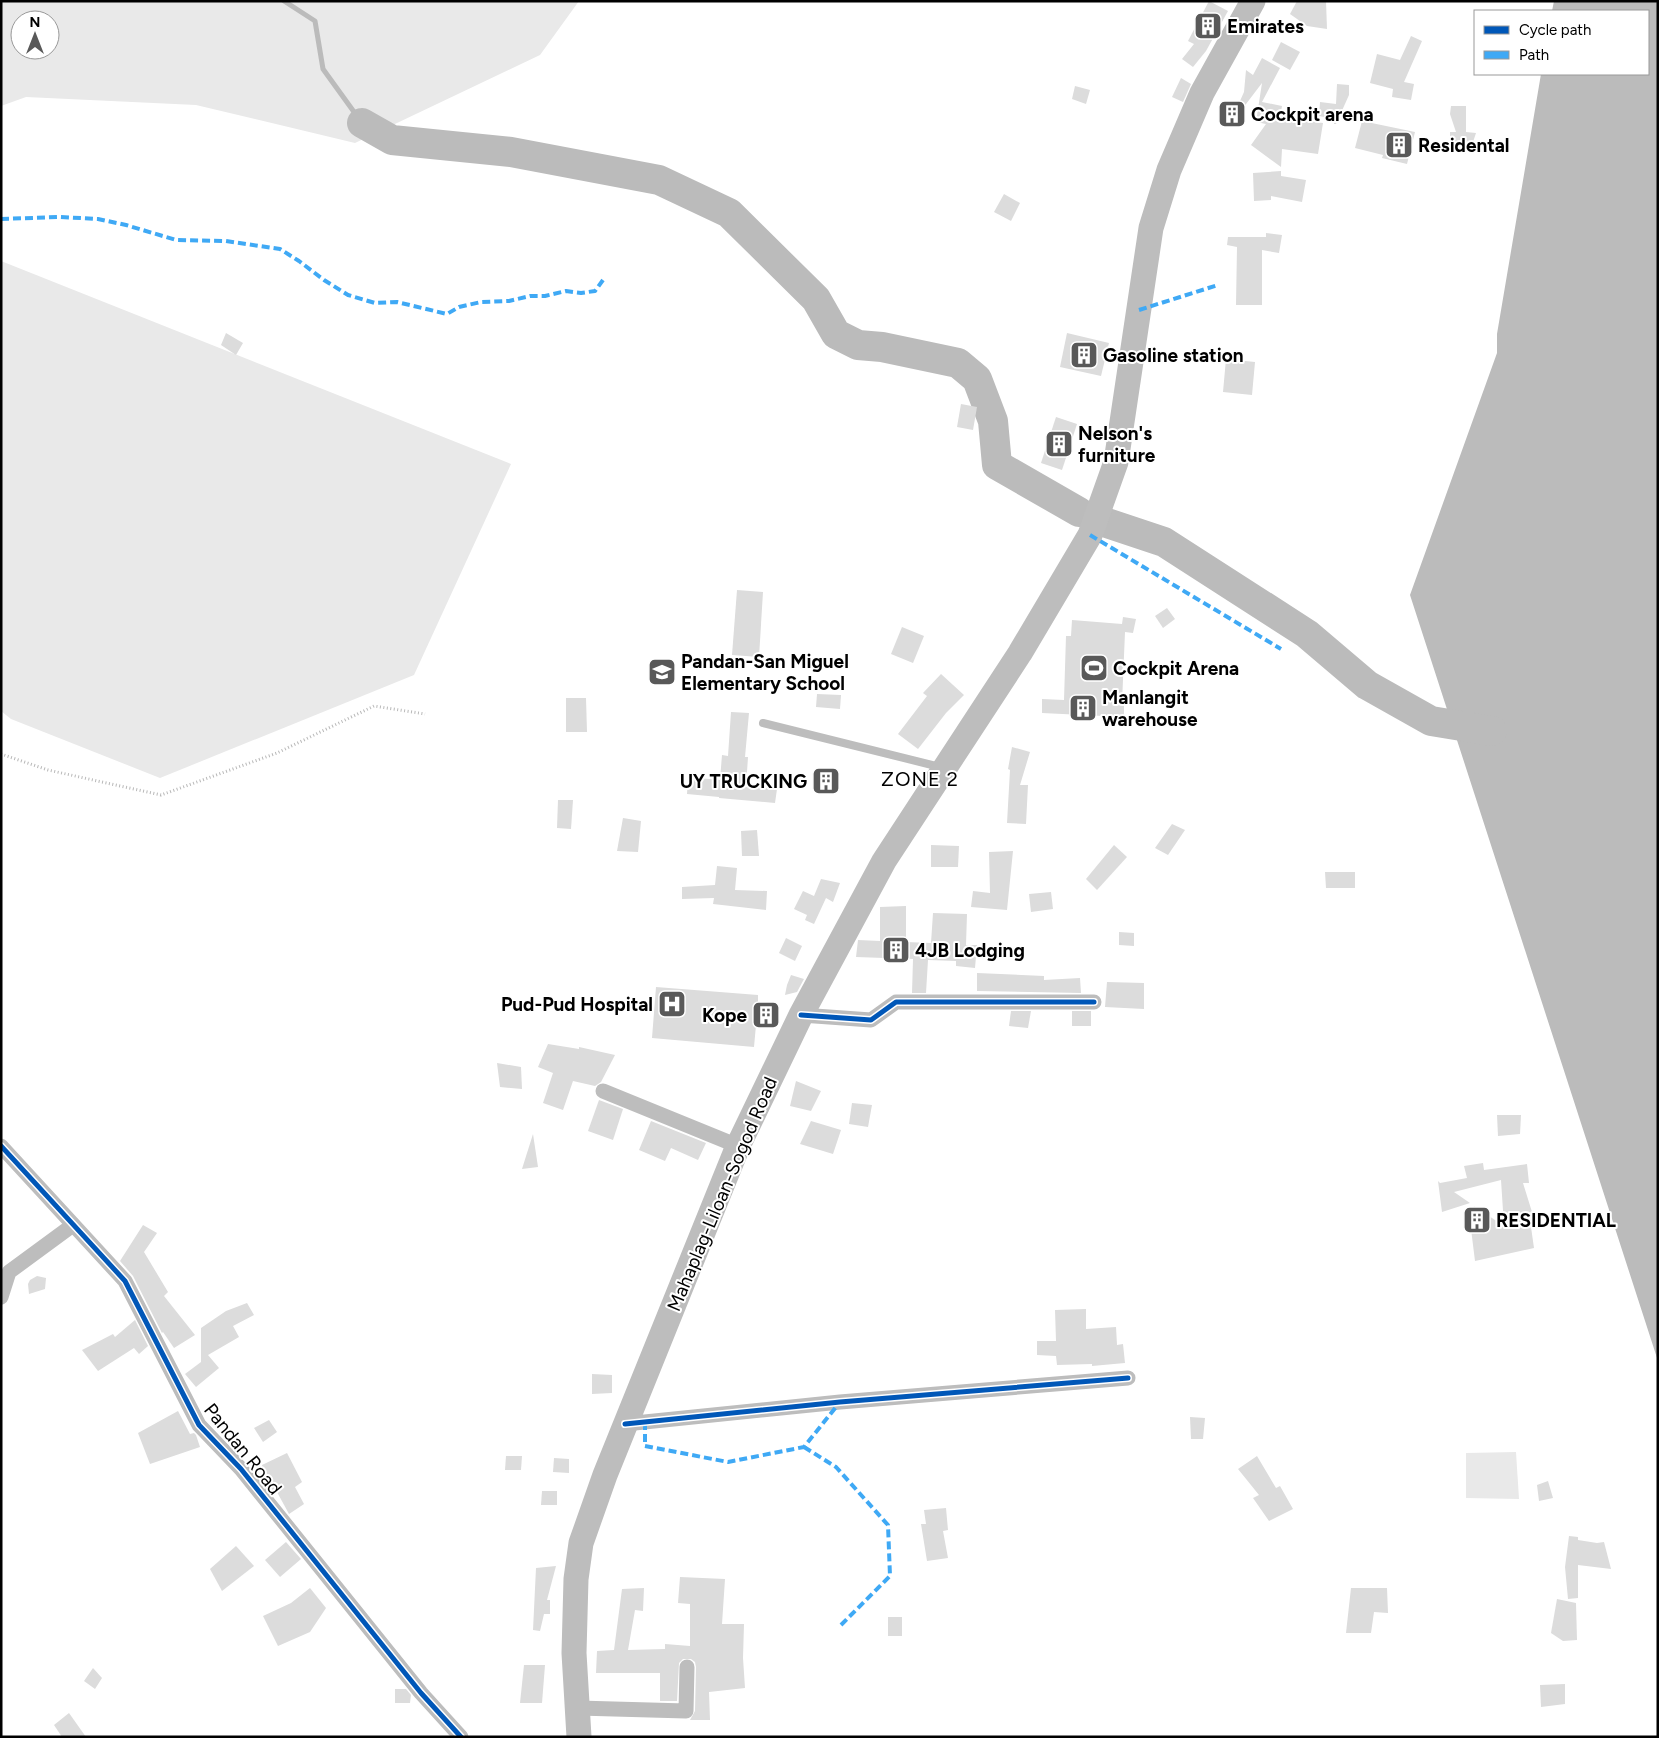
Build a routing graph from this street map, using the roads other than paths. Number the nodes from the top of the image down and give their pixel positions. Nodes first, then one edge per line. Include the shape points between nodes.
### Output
1 (1253, 1) edge
2 (763, 723) dead end
3 (944, 768) junction
4 (1094, 1002) dead end
5 (801, 1015) junction
6 (603, 1091) dead end
7 (1, 1146) edge
8 (738, 1146) junction
9 (73, 1225) junction
10 (1, 1297) edge
11 (1128, 1378) dead end
12 (625, 1424) junction
13 (687, 1667) dead end
14 (578, 1708) junction
15 (461, 1737) edge
16 (579, 1737) edge

1 - 3 main road, Mahaplag-Liloan-Sogod Road via 1202,93 1169,170 1151,228 1116,462 1090,535 1020,653
2 - 3 lane
3 - 5 main road, Mahaplag-Liloan-Sogod Road via 884,861
4 - 5 street via 896,1002 871,1020
5 - 8 main road, Mahaplag-Liloan-Sogod Road
6 - 8 street
7 - 9 street, Pandan Road
8 - 12 main road, Mahaplag-Liloan-Sogod Road
9 - 10 street via 9,1272
9 - 15 street, Pandan Road via 125,1281 199,1425 241,1469 421,1693
11 - 12 street
12 - 14 main road, Mahaplag-Liloan-Sogod Road via 581,1543 576,1579 574,1653
13 - 14 street via 686,1711
14 - 16 main road, Mahaplag-Liloan-Sogod Road

